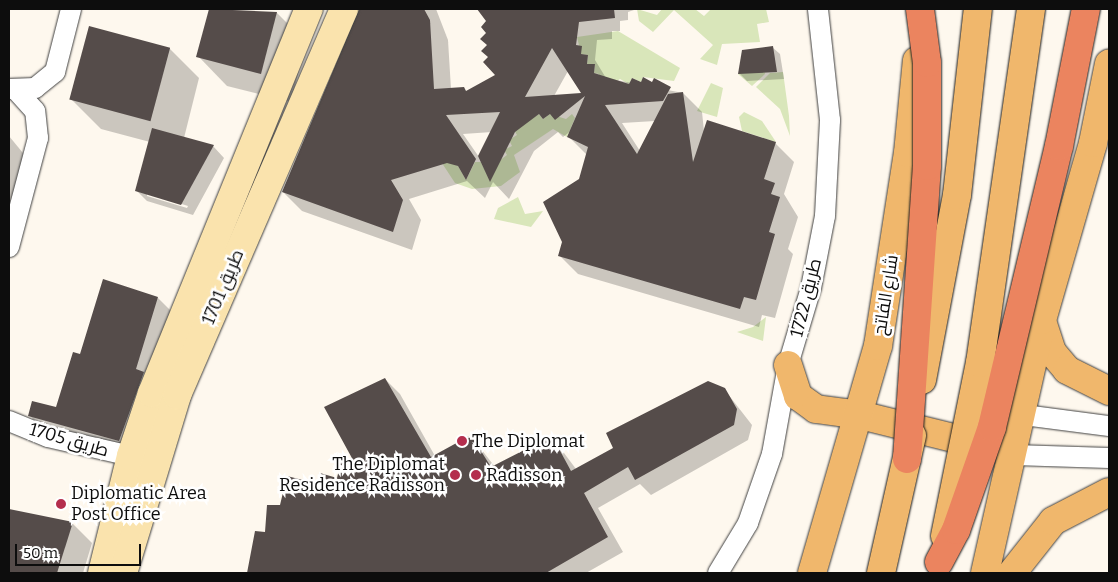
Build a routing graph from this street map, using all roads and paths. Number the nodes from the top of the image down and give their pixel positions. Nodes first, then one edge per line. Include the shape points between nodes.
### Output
1 (71, 9) edge
2 (309, 9) edge
3 (344, 9) edge
4 (818, 9) edge
5 (921, 9) edge
6 (978, 9) edge
7 (1031, 9) edge
8 (1086, 9) edge
9 (1109, 64) edge
10 (13, 90) edge
11 (9, 247) edge
12 (1042, 320) junction
13 (788, 365) junction
14 (1109, 391) edge
15 (860, 415) junction
16 (9, 421) edge
17 (1109, 426) edge
18 (1019, 435) junction
19 (131, 456) junction
20 (1109, 458) edge
21 (907, 459) junction
22 (1109, 492) edge
23 (115, 565) edge
24 (938, 568) edge
25 (718, 573) edge
26 (812, 573) edge
27 (881, 573) edge
28 (985, 573) edge
29 (1012, 573) edge

1 - 10 street via 55,72 35,88
2 - 19 street, طريق 1701 via 156,384
3 - 23 street, طريق 1701 via 177,395
4 - 13 street, طريق 1722 via 830,120 830,174 811,288
5 - 15 main road, شارع الفاتح via 908,153 878,346
5 - 21 highway, bridge via 927,63 927,166
6 - 21 main road, bridge via 956,195
7 - 24 main road, bridge via 980,363
8 - 24 highway, bridge via 1059,146 992,427 956,530
9 - 12 main road via 1093,143
10 - 11 street via 34,111 38,138
12 - 14 main road via 1052,352 1066,370
12 - 18 main road
13 - 15 main road via 792,387 806,403 829,412
13 - 25 street, طريق 1722 via 772,454 757,499
15 - 18 main road via 962,440 995,440
15 - 26 main road, شارع الفاتح
16 - 19 street, طريق 1705 via 48,437
17 - 18 street
18 - 20 street
18 - 28 main road
19 - 23 street, طريق 1701
21 - 27 main road, bridge
22 - 29 main road via 1053,521

